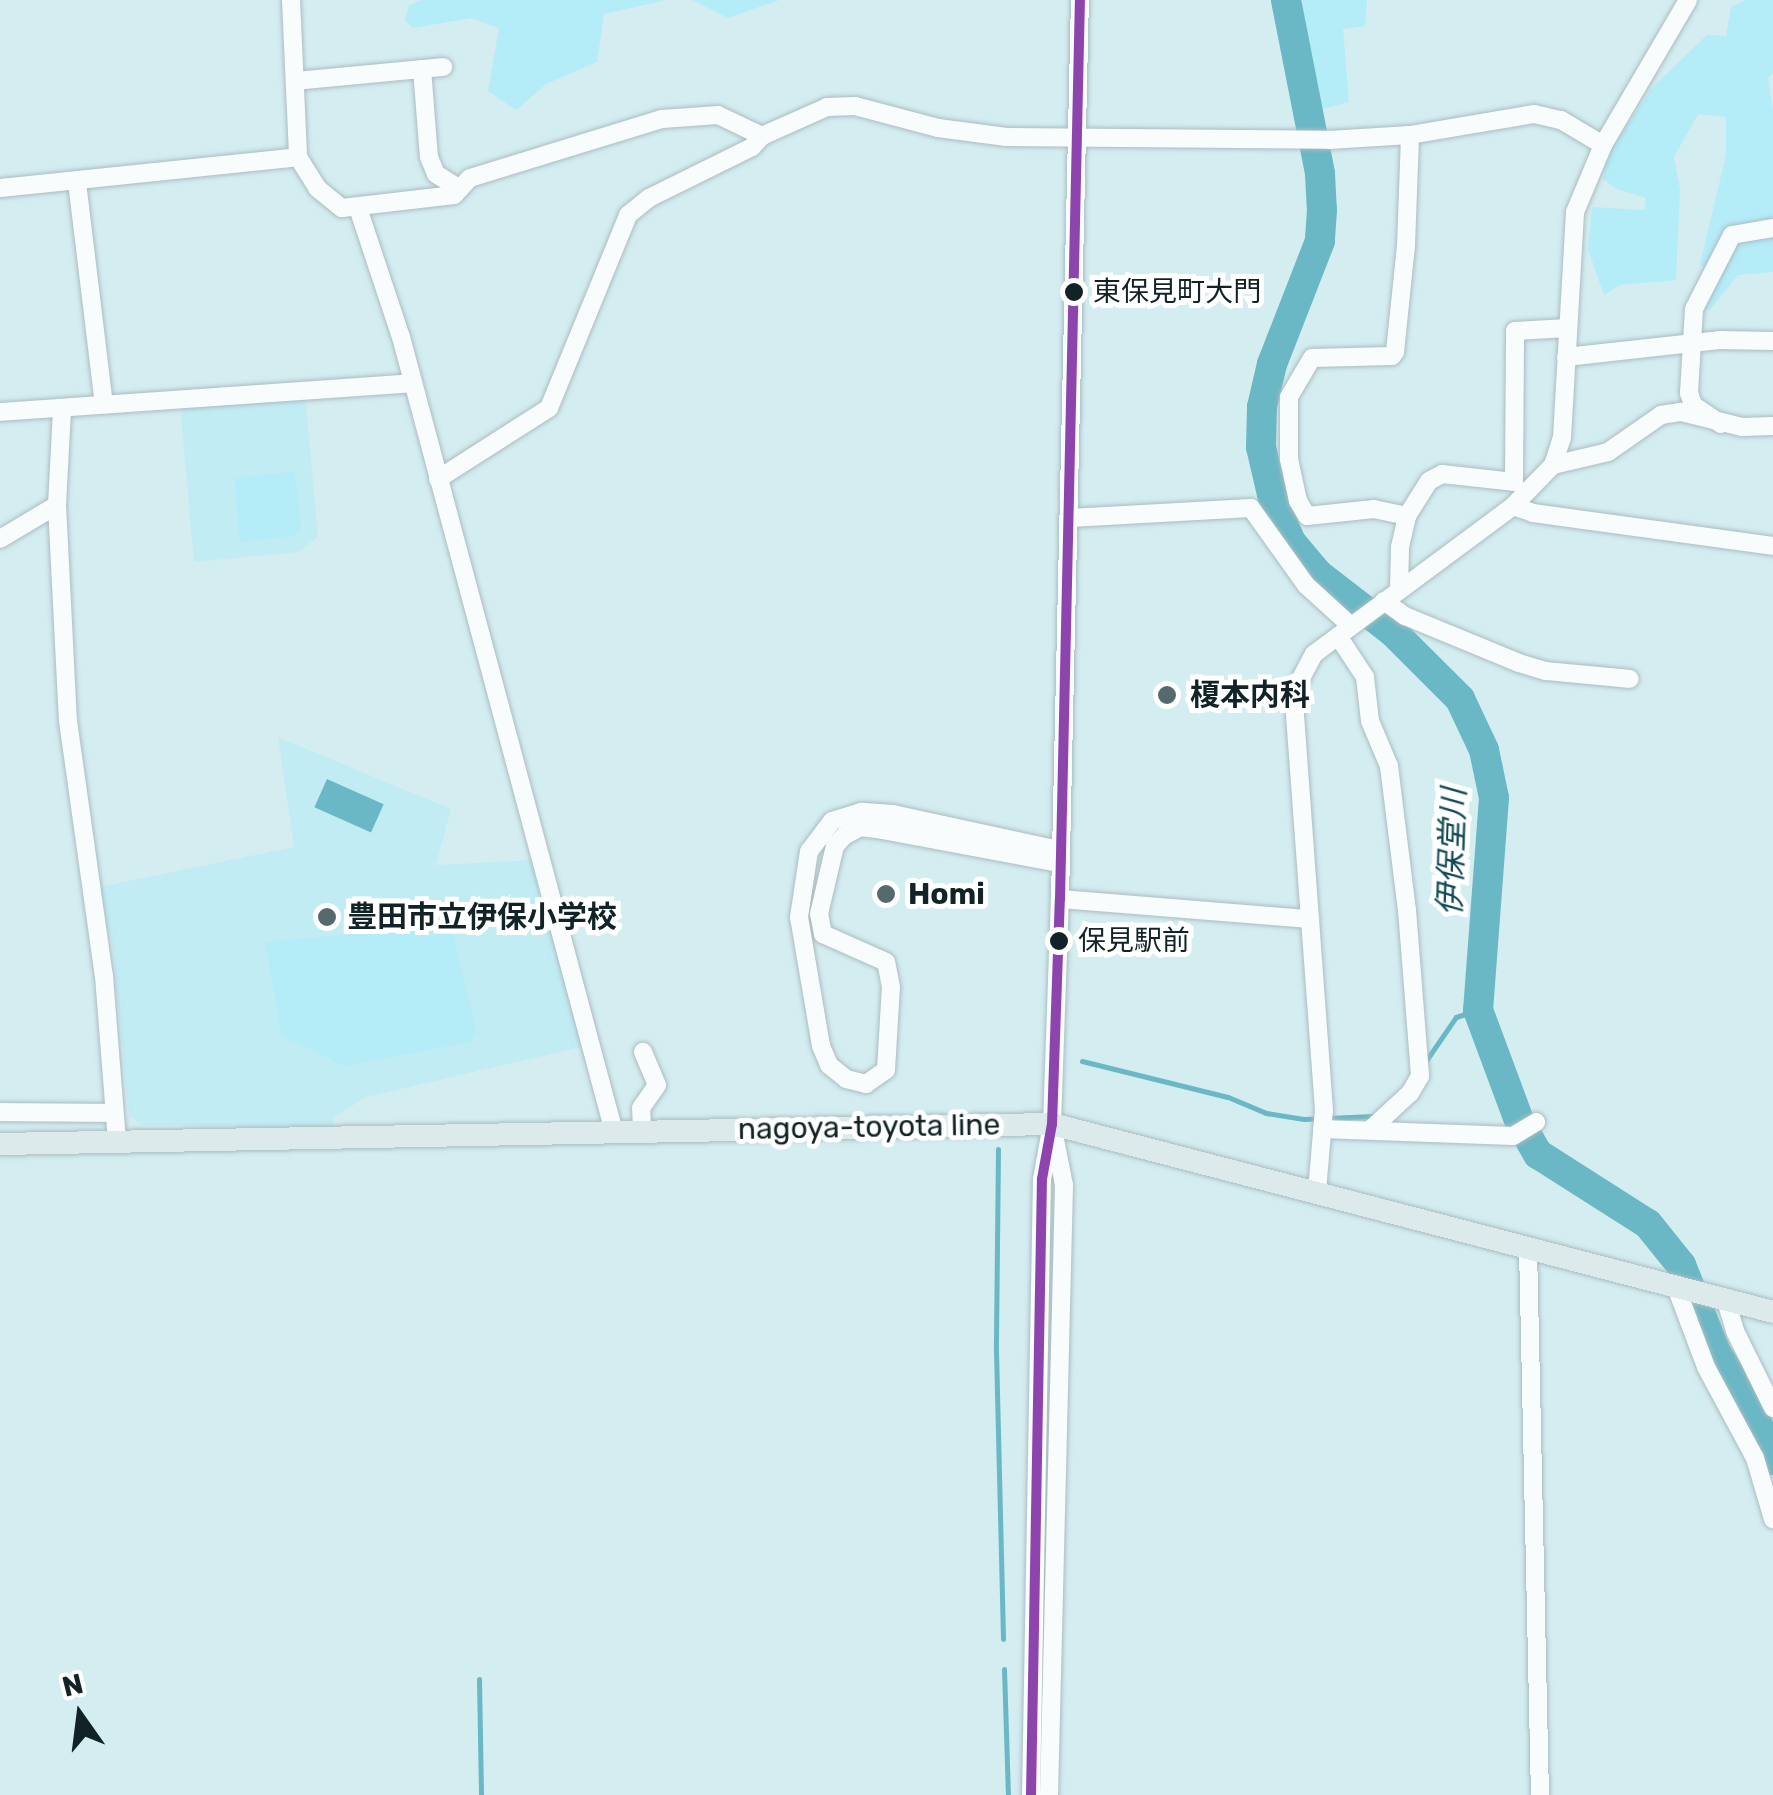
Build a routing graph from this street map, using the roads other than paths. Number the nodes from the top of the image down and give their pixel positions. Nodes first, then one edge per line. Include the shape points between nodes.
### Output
1 (291, 0) edge
2 (1080, 0) edge
3 (1688, 0) edge
4 (443, 67) dead end
5 (422, 69) junction
6 (296, 81) junction
7 (1410, 135) junction
8 (762, 136) junction
9 (1076, 138) junction
10 (1603, 144) junction
11 (298, 157) junction
12 (76, 182) junction
13 (0, 188) edge
14 (460, 189) junction
15 (358, 208) junction
16 (1773, 228) edge
17 (1568, 328) junction
18 (1773, 341) edge
19 (1691, 345) junction
20 (1566, 356) junction
21 (410, 383) junction
22 (104, 404) junction
23 (62, 410) junction
24 (0, 412) edge
25 (1721, 424) junction
26 (1773, 426) edge
27 (1552, 466) junction
28 (438, 479) junction
29 (56, 505) junction
30 (1513, 506) junction
31 (1407, 516) junction
32 (1070, 518) junction
33 (0, 539) edge
34 (1773, 546) edge
35 (1399, 589) junction
36 (1379, 604) junction
37 (1349, 627) junction
38 (1630, 679) dead end
39 (1059, 856) junction
40 (1060, 898) junction
41 (1310, 919) junction
42 (643, 1052) dead end
43 (0, 1112) edge
44 (114, 1114) junction
45 (1323, 1121) junction
46 (1536, 1122) dead end
47 (1052, 1124) junction
48 (1370, 1130) junction
49 (614, 1132) junction
50 (642, 1132) junction
51 (117, 1140) junction
52 (0, 1144) edge
53 (1316, 1191) junction
54 (1528, 1247) junction
55 (1697, 1293) junction
56 (1773, 1312) edge
57 (1773, 1408) edge
58 (1773, 1519) edge
59 (1031, 1795) edge
60 (1050, 1795) edge
61 (1540, 1795) edge

1 - 6 street
2 - 9 street
3 - 10 street
4 - 5 street
5 - 6 street
5 - 14 street via 429,157 436,174
6 - 11 street
7 - 9 street
7 - 10 street via 1534,114 1561,120
7 - 31 street via 1394,352 1312,358 1289,397 1291,471 1307,516 1374,508
8 - 9 street via 827,107 855,106 938,128
8 - 14 street via 718,115 662,119 470,178
8 - 28 street via 628,215 548,408
9 - 32 street
10 - 17 street via 1575,212
11 - 12 street
11 - 15 street via 317,188 342,208
12 - 13 street
12 - 22 street
14 - 15 street
15 - 21 street
16 - 19 street via 1732,235 1724,244 1694,309
17 - 20 street
17 - 31 street via 1515,330 1514,482 1442,474 1429,481
18 - 19 street
19 - 20 street
19 - 25 street via 1690,400
20 - 27 street via 1562,438
21 - 22 street
21 - 28 street
22 - 23 street
23 - 24 street
23 - 29 street
25 - 26 street
25 - 27 street via 1682,412 1661,415 1608,452
27 - 30 street
28 - 49 street
29 - 33 street
29 - 44 street via 68,721 104,976
30 - 34 street
30 - 35 street
31 - 35 street
32 - 37 street via 1251,508 1306,584
32 - 39 street
35 - 36 street
36 - 37 street
36 - 38 street via 1519,663
37 - 41 street via 1314,654 1299,682
37 - 48 street via 1366,677 1370,721 1389,766 1418,1070 1416,1086
39 - 39 street via 860,827 844,836 835,846 819,914 824,934 886,962 886,1070 866,1084 829,1065 820,1046 799,918 809,850 832,821 861,812 893,814
39 - 40 street
40 - 41 street
40 - 47 street
41 - 45 street
42 - 50 street via 657,1085 641,1108
43 - 44 street
44 - 51 street
45 - 48 street
45 - 53 street
46 - 48 street via 1513,1136
47 - 50 main road, nagoya-toyota line
47 - 53 main road, nagoya-toyota line
47 - 59 street via 1042,1179
47 - 60 street via 1064,1185
49 - 50 main road, nagoya-toyota line
49 - 51 main road, nagoya-toyota line
51 - 52 main road, nagoya-toyota line
53 - 54 main road, nagoya-toyota line
54 - 55 main road, nagoya-toyota line
54 - 61 street
55 - 56 main road, nagoya-toyota line
55 - 57 street via 1735,1332
55 - 58 street via 1706,1367 1755,1458

